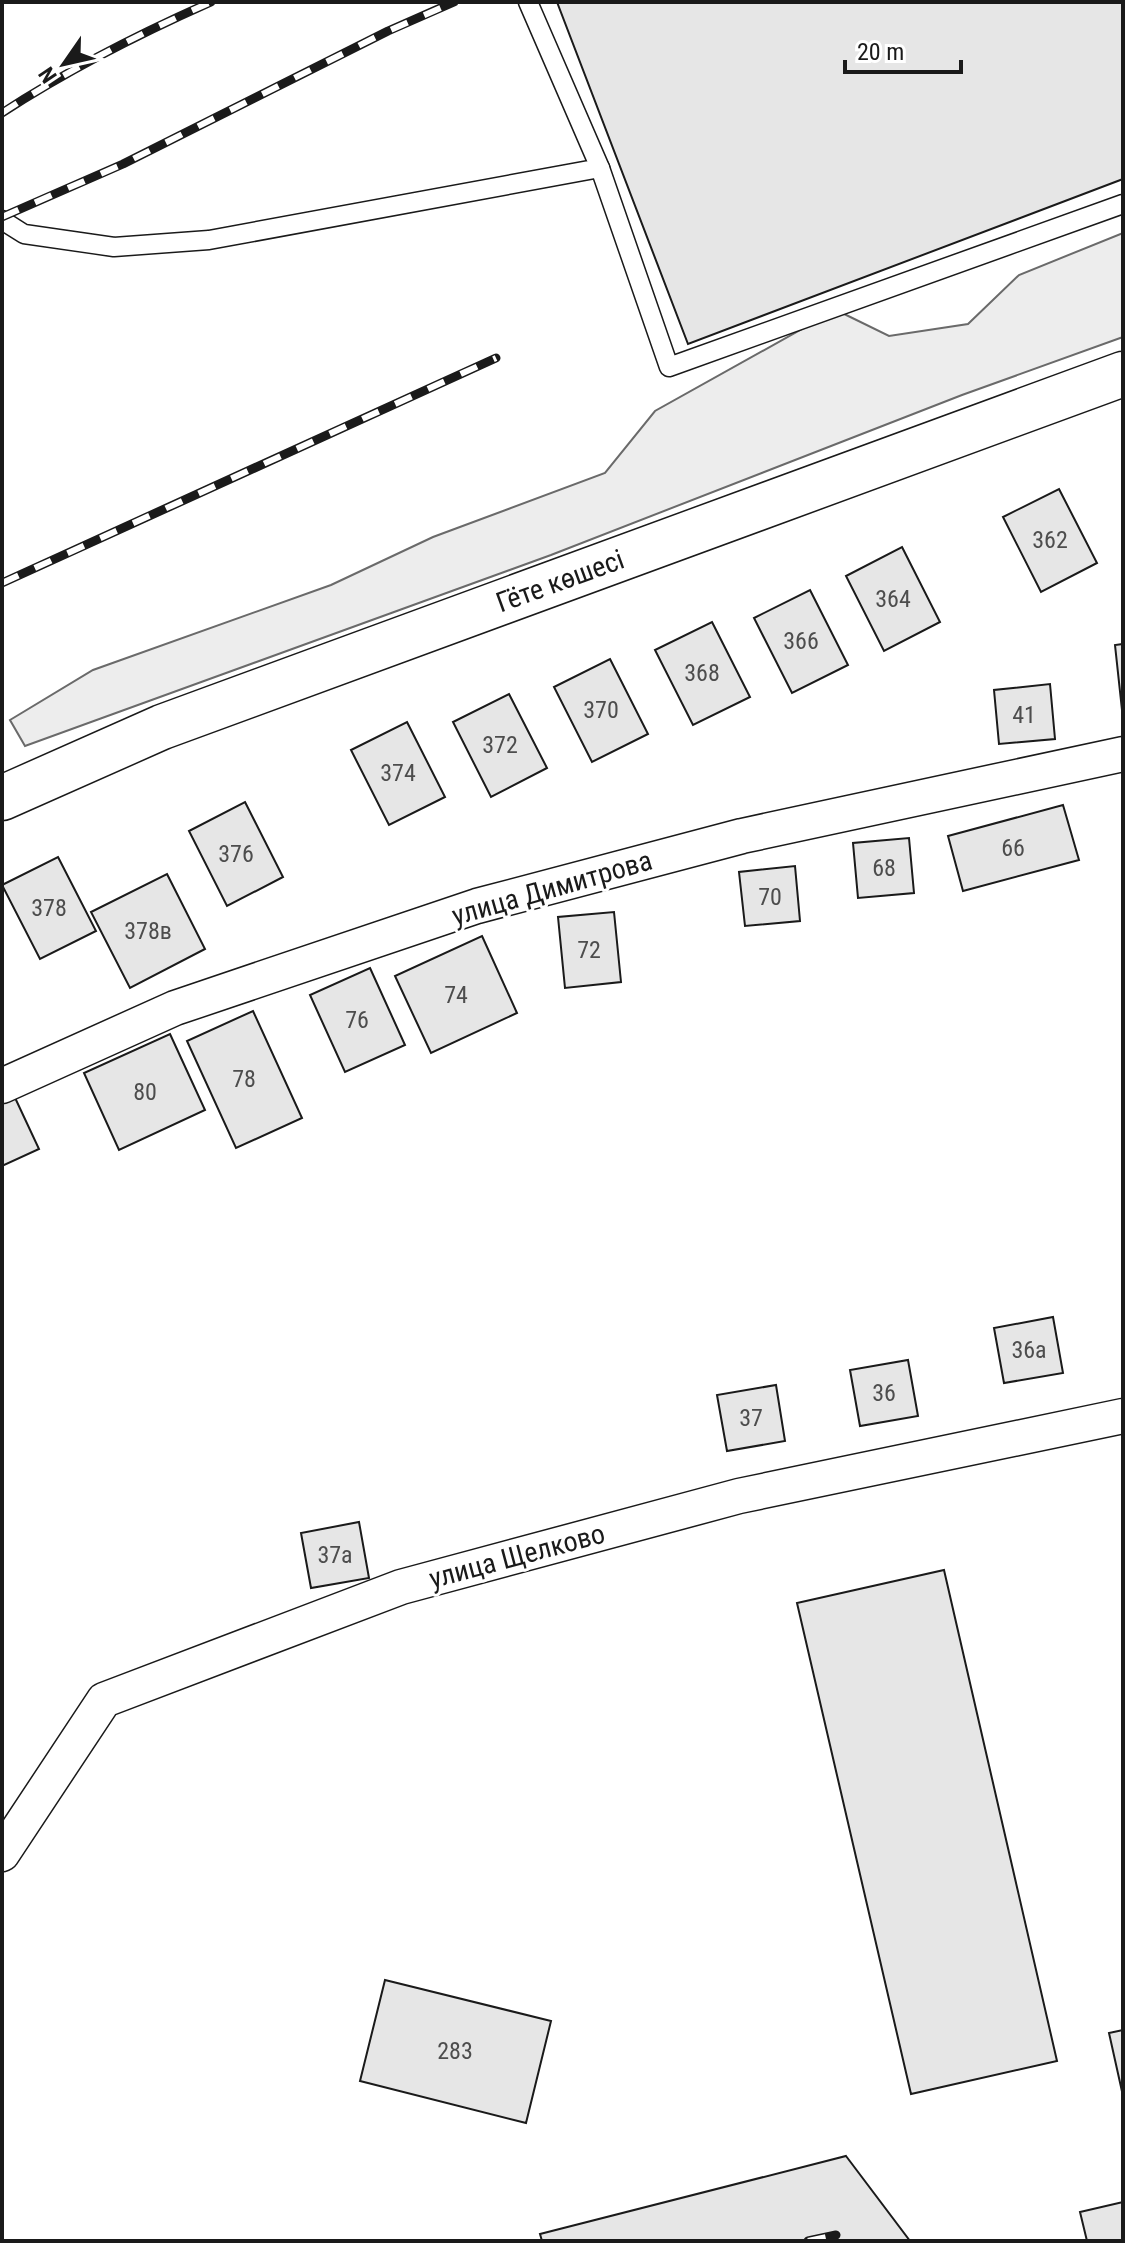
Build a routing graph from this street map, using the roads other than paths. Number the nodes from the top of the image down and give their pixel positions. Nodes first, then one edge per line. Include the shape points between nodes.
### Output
1 (528, 2) edge
2 (600, 168) junction
3 (1123, 204) edge
4 (2, 220) edge
5 (1123, 374) edge
6 (1123, 754) edge
7 (2, 798) edge
8 (2, 1086) edge
9 (1123, 1416) edge
10 (2, 1854) edge

1 - 2 lane
2 - 3 lane via 669,367
2 - 4 lane via 209,240 114,247 24,234
5 - 7 main road, Гёте көшесі via 162,727
6 - 8 street, улица Димитрова via 742,836 477,906 175,1008
9 - 10 street, улица Щелково via 739,1496 401,1587 119,1694 104,1700

